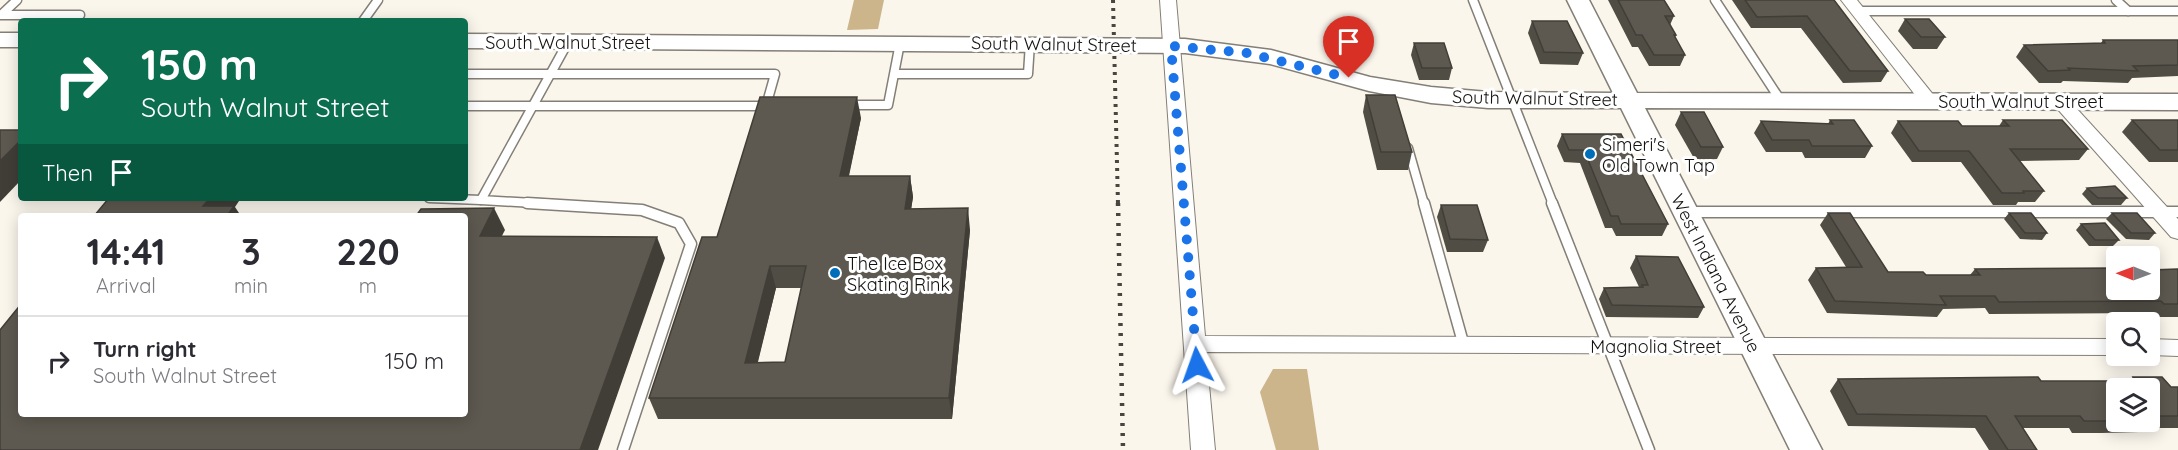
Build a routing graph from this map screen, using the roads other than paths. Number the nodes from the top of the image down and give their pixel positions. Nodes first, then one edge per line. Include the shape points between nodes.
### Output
1 (17, 0) edge
2 (378, 0) edge
3 (1168, 0) edge
4 (1473, 0) edge
5 (1578, 0) edge
6 (1715, 0) edge
7 (2116, 0) edge
8 (1854, 5) edge
9 (2128, 10) junction
10 (2178, 10) edge
11 (77, 18) edge
12 (365, 18) edge
13 (0, 40) edge
14 (18, 40) edge
15 (468, 41) edge
16 (568, 42) junction
17 (900, 43) junction
18 (1030, 43) junction
19 (1171, 46) junction
20 (468, 74) edge
21 (551, 74) junction
22 (895, 74) junction
23 (1512, 100) junction
24 (1630, 101) junction
25 (1781, 101) junction
26 (1929, 101) junction
27 (2060, 101) junction
28 (2178, 102) edge
29 (832, 105) edge
30 (468, 106) edge
31 (534, 106) junction
32 (766, 106) junction
33 (777, 106) edge
34 (1403, 133) edge
35 (468, 200) edge
36 (481, 200) junction
37 (1686, 212) junction
38 (2169, 212) edge
39 (2178, 232) edge
40 (1195, 344) junction
41 (1464, 346) junction
42 (1753, 346) junction
43 (1607, 347) junction
44 (2106, 347) edge
45 (2160, 347) edge
46 (2178, 348) edge
47 (624, 450) edge
48 (1203, 450) edge
49 (1649, 450) edge
50 (1806, 450) edge

1 - 11 lane via 1,15 80,15
2 - 12 lane
3 - 19 street
4 - 23 lane
5 - 24 street, West Indiana Avenue
6 - 25 lane
7 - 9 lane
8 - 9 lane
8 - 26 street
9 - 10 lane
13 - 14 street
15 - 16 street, South Walnut Street
16 - 17 street, South Walnut Street
16 - 21 lane
17 - 18 street, South Walnut Street
17 - 22 lane
18 - 19 street, South Walnut Street
18 - 22 lane via 1028,74
19 - 23 street, South Walnut Street via 1271,57 1392,94
19 - 40 street
20 - 21 lane
21 - 31 lane
21 - 32 lane via 775,74
22 - 29 lane via 888,105
23 - 24 street, South Walnut Street
23 - 43 lane
24 - 25 street, South Walnut Street
24 - 37 street, West Indiana Avenue
25 - 26 street, South Walnut Street
26 - 27 street, South Walnut Street
27 - 28 street, South Walnut Street
27 - 38 street
30 - 31 lane
31 - 32 lane
31 - 36 lane
32 - 33 lane
34 - 41 lane
35 - 36 lane
36 - 47 lane via 642,210 679,223 691,244
37 - 38 lane
37 - 42 street, West Indiana Avenue
38 - 39 street
40 - 41 street, Magnolia Street
40 - 48 street
41 - 43 street, Magnolia Street
42 - 43 street, Magnolia Street
42 - 44 street, Magnolia Street
42 - 50 street, West Indiana Avenue
43 - 49 lane
45 - 46 street

